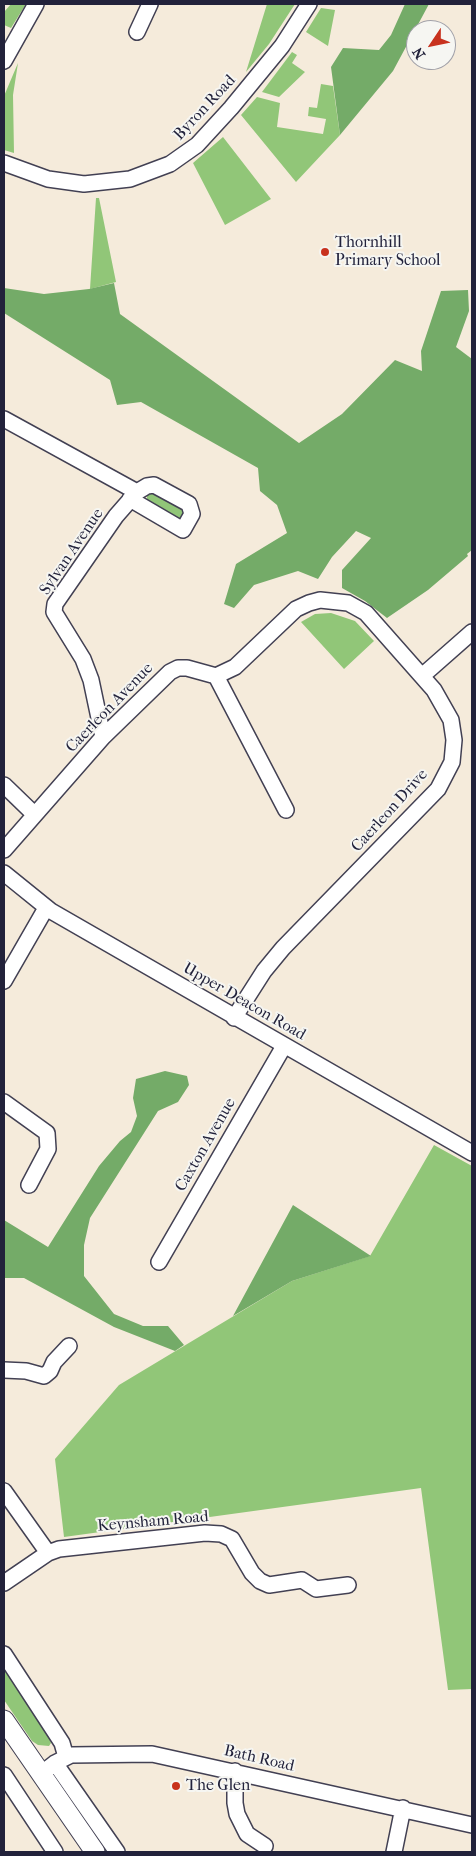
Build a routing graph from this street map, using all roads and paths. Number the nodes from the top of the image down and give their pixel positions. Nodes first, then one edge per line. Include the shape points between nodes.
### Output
1 (36, 4) edge
2 (150, 4) edge
3 (309, 4) edge
4 (137, 32) dead end
5 (4, 61) edge
6 (4, 163) edge
7 (4, 419) edge
8 (472, 632) edge
9 (216, 676) junction
10 (422, 676) junction
11 (104, 737) junction
12 (4, 785) edge
13 (286, 810) dead end
14 (34, 814) junction
15 (4, 850) edge
16 (4, 874) edge
17 (46, 908) junction
18 (4, 981) edge
19 (234, 1018) junction
20 (284, 1046) junction
21 (4, 1102) edge
22 (472, 1153) edge
23 (29, 1185) dead end
24 (159, 1262) dead end
25 (69, 1346) dead end
26 (4, 1370) edge
27 (4, 1491) edge
28 (48, 1553) junction
29 (4, 1583) edge
30 (348, 1585) dead end
31 (4, 1654) edge
32 (4, 1720) edge
33 (54, 1764) junction
34 (235, 1771) junction
35 (4, 1775) edge
36 (403, 1808) junction
37 (472, 1826) edge
38 (265, 1846) dead end
39 (55, 1852) edge
40 (95, 1852) edge
41 (117, 1852) edge
42 (394, 1852) edge

1 - 5 street
2 - 4 street
3 - 6 street, Byron Road via 282,46 232,108 197,146 170,164 130,179 84,184 42,178
7 - 11 street, Sylvan Avenue via 134,496 55,604 54,612 83,659
8 - 10 street
9 - 10 street, Caerleon Drive via 235,667 296,609 309,603 332,600 348,603 366,614
9 - 11 street, Caerleon Avenue via 187,668 170,672
9 - 13 street
10 - 19 street, Caerleon Drive via 444,705 451,720 454,740 452,762 438,790 283,948
11 - 14 street, Caerleon Avenue
12 - 14 street
14 - 15 street, Caerleon Avenue
16 - 17 street, Upper Deacon Road
17 - 18 street
17 - 19 street, Upper Deacon Road
19 - 20 street, Upper Deacon Road
20 - 22 street, Upper Deacon Road
20 - 24 street, Caxton Avenue
21 - 23 street via 47,1133 48,1149
25 - 26 street via 44,1376
27 - 28 street
28 - 29 street, Keynsham Road
28 - 30 street, Keynsham Road via 59,1548 221,1534 232,1539 260,1581 269,1584 302,1580 316,1589
31 - 33 street via 62,1743
32 - 33 main road
33 - 34 street, Bath Road via 101,1753 152,1754
33 - 40 main road
33 - 41 street
34 - 36 street, Bath Road
34 - 38 street via 238,1814 247,1834
35 - 39 street
36 - 37 street, Bath Road
36 - 42 street

